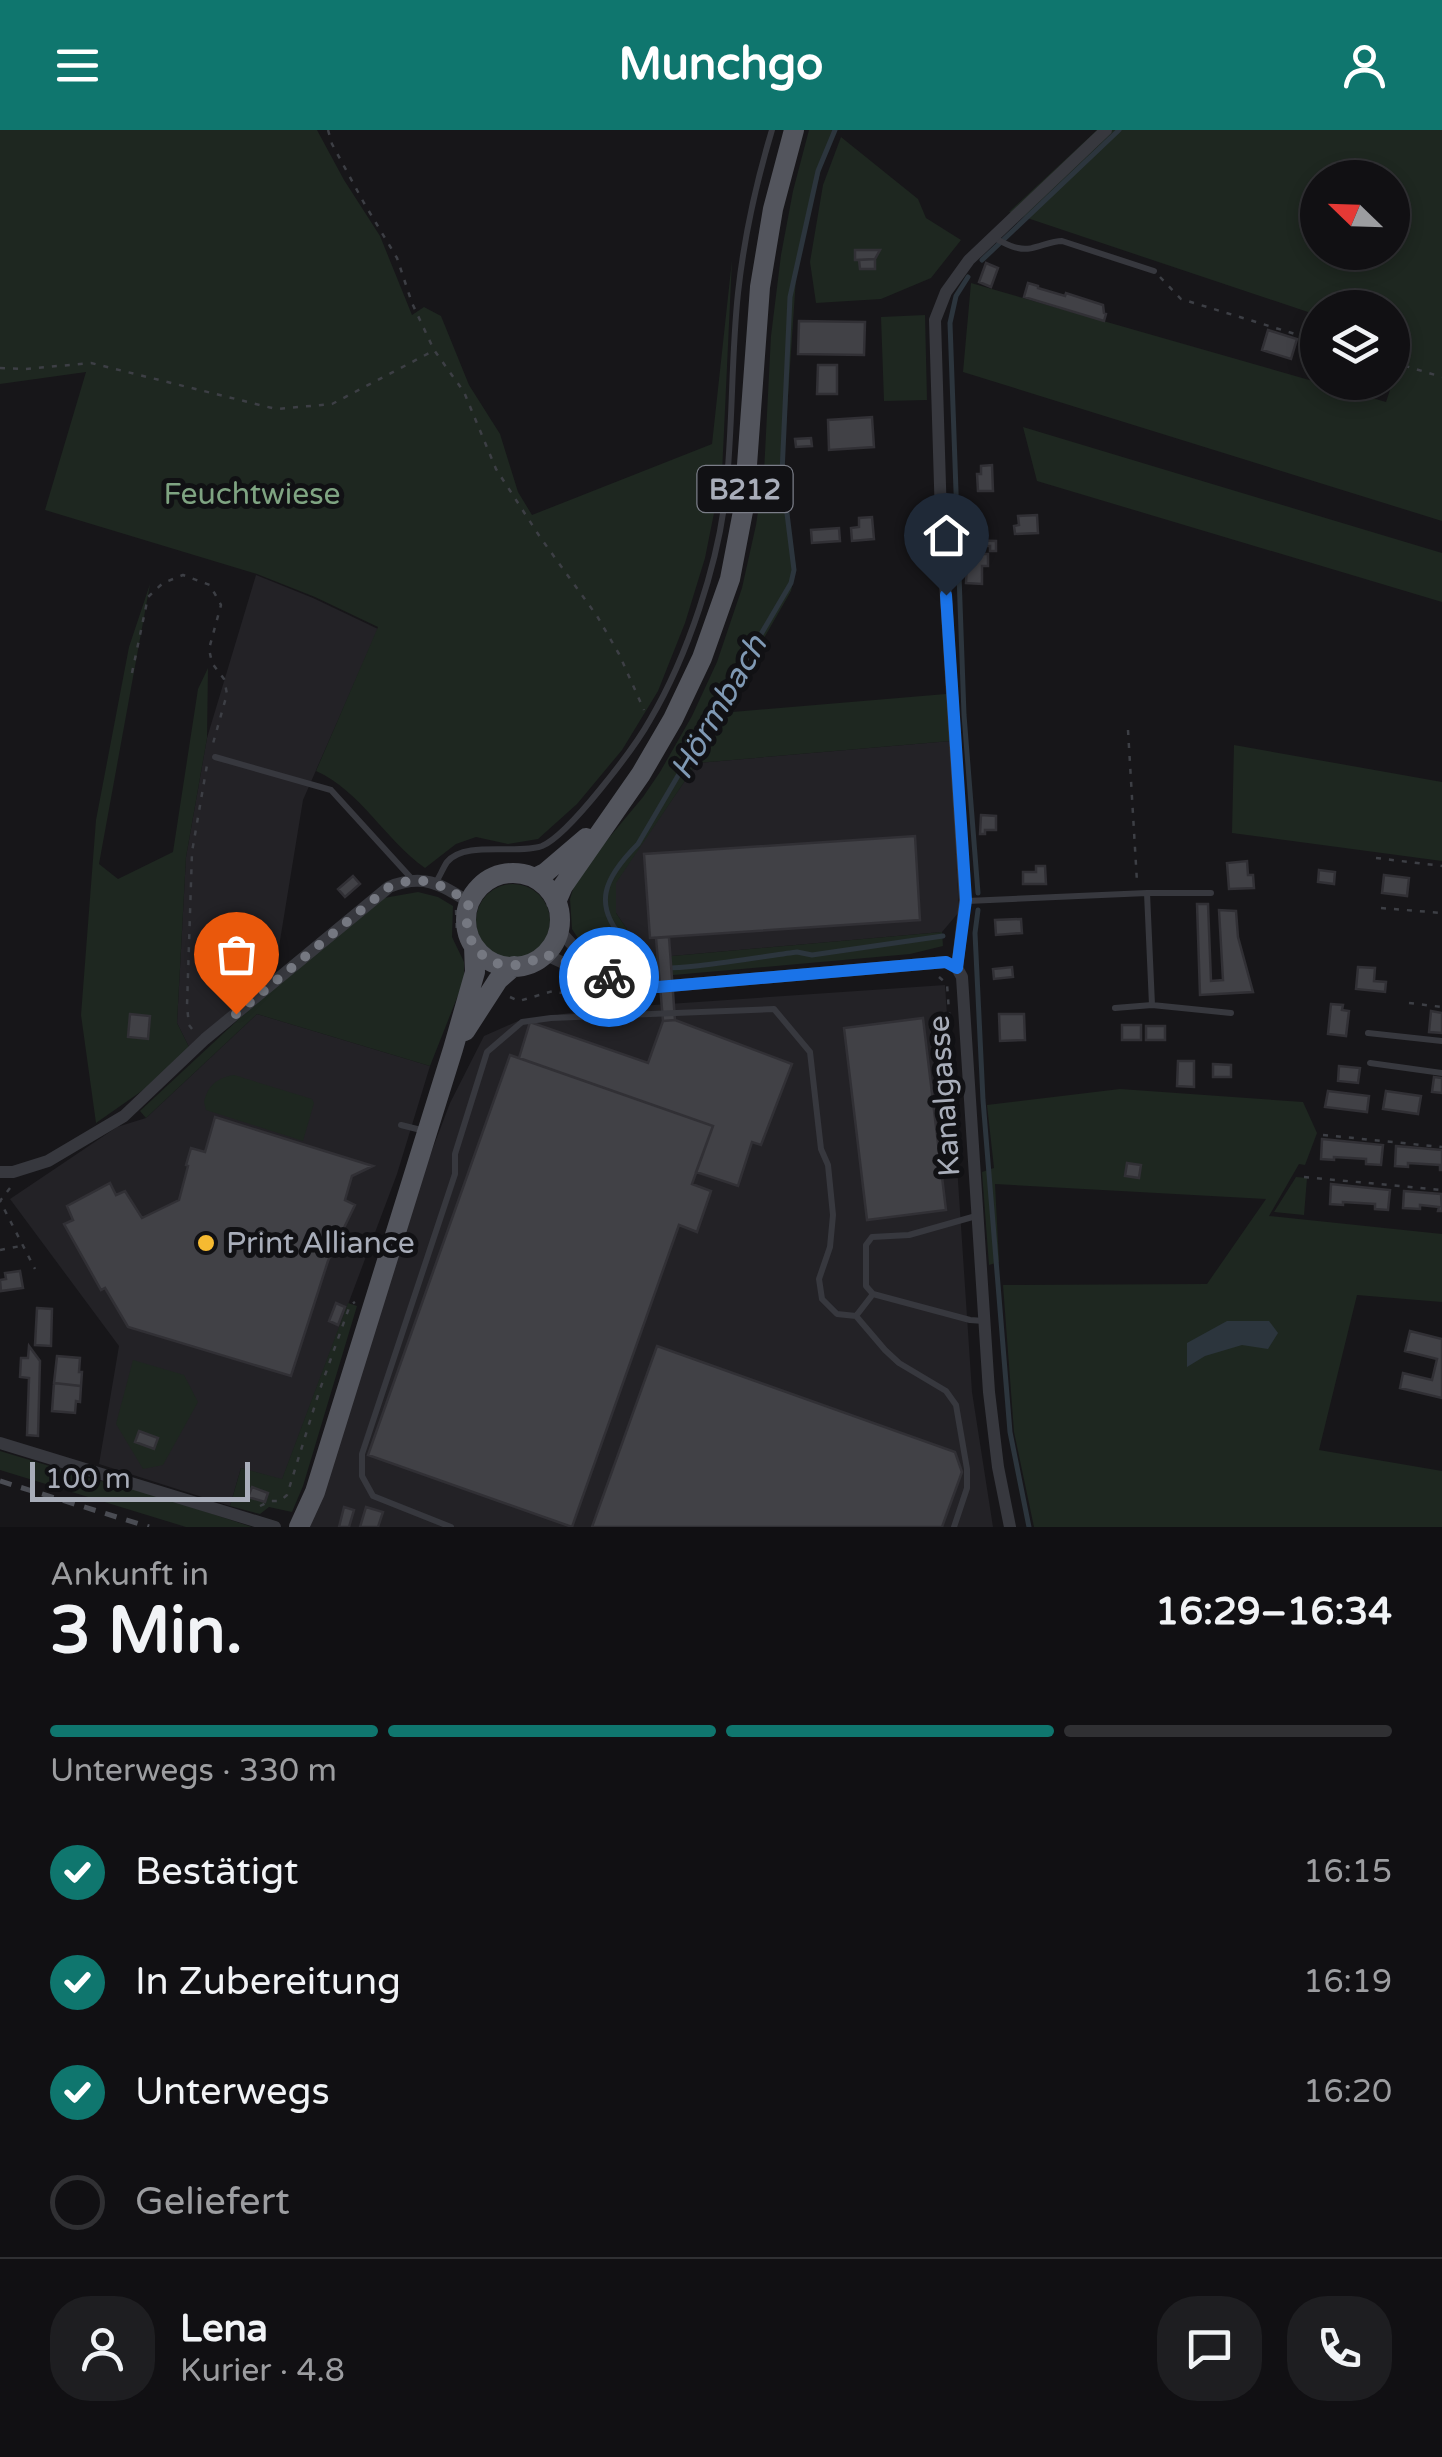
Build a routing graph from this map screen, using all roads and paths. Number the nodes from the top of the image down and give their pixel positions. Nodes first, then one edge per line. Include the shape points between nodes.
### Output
1 (328, 130) edge
2 (772, 130) edge
3 (794, 130) edge
4 (1106, 130) edge
5 (995, 238) junction
6 (1154, 270) joint
7 (1300, 335) edge
8 (434, 350) junction
9 (1410, 367) edge
10 (0, 368) edge
11 (1442, 377) edge
12 (132, 672) dead end
13 (651, 719) junction
14 (1128, 730) dead end
15 (215, 757) dead end
16 (606, 820) junction
17 (1376, 858) dead end
18 (1442, 866) edge
19 (534, 878) junction
20 (413, 880) junction
21 (436, 882) junction
22 (1211, 893) dead end
23 (1143, 894) junction
24 (966, 900) junction
25 (556, 902) junction
26 (463, 903) junction
27 (1381, 908) dead end
28 (1442, 913) edge
29 (558, 929) junction
30 (466, 941) junction
31 (544, 954) junction
32 (514, 966) junction
33 (957, 968) junction
34 (610, 978) junction
35 (1409, 1003) dead end
36 (1152, 1005) junction
37 (1442, 1007) edge
38 (1115, 1008) dead end
39 (1230, 1013) dead end
40 (1368, 1033) dead end
41 (205, 1039) junction
42 (1442, 1041) edge
43 (453, 1049) junction
44 (1370, 1063) dead end
45 (1442, 1073) edge
46 (401, 1126) dead end
47 (426, 1132) junction
48 (1323, 1135) dead end
49 (1442, 1147) edge
50 (7, 1172) edge
51 (1304, 1178) dead end
52 (1442, 1190) edge
53 (977, 1215) junction
54 (22, 1245) junction
55 (0, 1250) edge
56 (35, 1269) dead end
57 (874, 1294) junction
58 (361, 1299) dead end
59 (856, 1316) junction
60 (984, 1321) junction
61 (0, 1443) edge
62 (253, 1520) junction
63 (275, 1527) edge
64 (299, 1527) edge
65 (451, 1527) edge
66 (954, 1527) edge
67 (1010, 1527) edge

1 - 8 path via 396,258
2 - 13 lane via 744,242 726,494 716,546 696,614
3 - 16 main road, B212 via 760,287 744,506 730,579 673,719
4 - 5 street, Kanalgasse
5 - 6 lane via 1019,249 1062,241
5 - 24 street, Kanalgasse via 969,260 935,320
6 - 7 path via 1181,299
8 - 10 path via 332,404 276,408 90,362
8 - 13 path via 476,415 496,469 597,616
9 - 11 path
12 - 41 path via 148,597 183,574 210,585 221,605 209,650 227,694 192,852 187,1006 189,1026
13 - 21 lane via 624,760 543,846 466,852 449,859
14 - 23 path
15 - 20 lane via 331,790
16 - 19 main road, B212
16 - 25 main road, B212
17 - 18 path
19 - 25 main road
19 - 26 main road via 504,873
20 - 21 street
20 - 41 street via 389,887
21 - 26 street
22 - 23 lane
23 - 24 lane
23 - 36 lane
24 - 33 street, Kanalgasse
25 - 29 main road
26 - 30 main road
26 - 30 path via 454,920
27 - 28 path
29 - 31 main road
29 - 34 street
30 - 32 main road via 491,962
30 - 43 main road via 475,972
31 - 32 main road
31 - 34 street
32 - 43 main road
33 - 34 street via 946,962 658,987
33 - 53 street, Kanalgasse
35 - 37 path
36 - 38 lane
36 - 39 lane
40 - 42 lane
41 - 50 street via 124,1116 48,1161
43 - 47 main road
44 - 45 lane
46 - 47 lane
47 - 64 main road
48 - 49 path
50 - 54 path via 12,1186 0,1201
51 - 52 path
53 - 57 lane via 909,1235 872,1237 866,1286
53 - 60 street, Kanalgasse
54 - 55 path
54 - 56 path
57 - 59 lane
57 - 60 lane
58 - 62 path via 350,1305 287,1495 258,1507
59 - 65 lane via 837,1314 822,1299 818,1279 833,1215 810,1052 774,1009 522,1022 487,1052 455,1154 455,1174 362,1454 362,1476 373,1496
59 - 66 lane via 899,1363 946,1391 956,1405 967,1488
60 - 67 street, Kanalgasse
61 - 62 street
62 - 63 street

